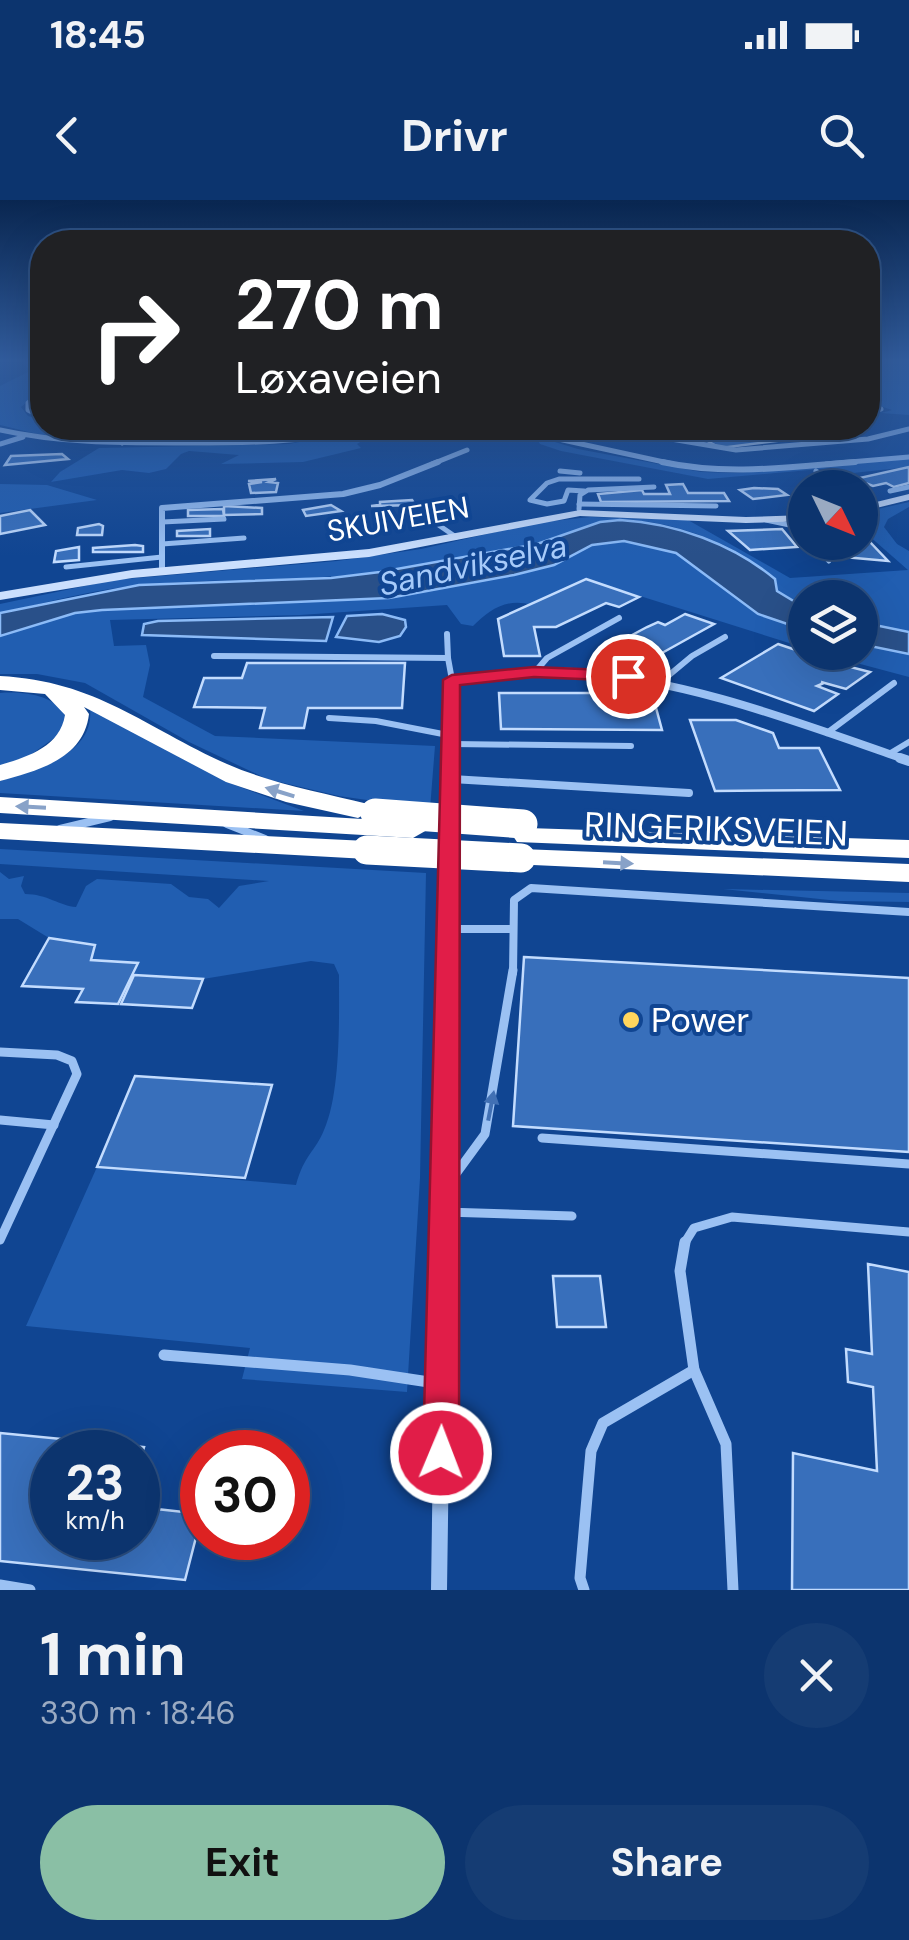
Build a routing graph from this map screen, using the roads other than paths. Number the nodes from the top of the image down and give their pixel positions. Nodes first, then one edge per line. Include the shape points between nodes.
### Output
1 (909, 429) edge
2 (0, 430) edge
3 (24, 436) junction
4 (880, 436) edge
5 (30, 437) edge
6 (50, 440) edge
7 (124, 440) edge
8 (301, 440) edge
9 (561, 440) edge
10 (678, 440) edge
11 (856, 440) edge
12 (122, 443) junction
13 (0, 444) edge
14 (467, 450) dead end
15 (909, 457) edge
16 (560, 470) dead end
17 (593, 476) junction
18 (638, 479) dead end
19 (654, 487) dead end
20 (909, 487) edge
21 (890, 491) dead end
22 (584, 492) junction
23 (909, 498) edge
24 (878, 505) edge
25 (716, 506) dead end
26 (579, 508) junction
27 (424, 515) dead end
28 (224, 519) dead end
29 (788, 519) edge
30 (766, 520) junction
31 (162, 522) junction
32 (788, 525) edge
33 (456, 537) junction
34 (244, 538) dead end
35 (162, 544) junction
36 (162, 564) junction
37 (66, 566) dead end
38 (0, 596) edge
39 (619, 618) dead end
40 (447, 634) dead end
41 (725, 637) dead end
42 (214, 656) dead end
43 (448, 658) junction
44 (534, 672) junction
45 (452, 680) junction
46 (662, 681) junction
47 (0, 683) edge
48 (894, 684) dead end
49 (45, 686) junction
50 (329, 718) dead end
51 (827, 733) junction
52 (453, 740) junction
53 (909, 742) edge
54 (631, 746) dead end
55 (889, 754) junction
56 (909, 761) edge
57 (0, 774) edge
58 (452, 779) junction
59 (689, 792) dead end
60 (0, 805) edge
61 (208, 816) junction
62 (133, 825) junction
63 (372, 830) junction
64 (0, 831) edge
65 (283, 846) junction
66 (909, 849) edge
67 (788, 859) junction
68 (909, 873) edge
69 (909, 884) edge
70 (909, 912) edge
71 (448, 928) junction
72 (512, 929) junction
73 (0, 1052) edge
74 (0, 1120) edge
75 (54, 1125) junction
76 (542, 1138) dead end
77 (909, 1164) edge
78 (445, 1190) junction
79 (445, 1212) junction
80 (572, 1216) dead end
81 (909, 1232) edge
82 (0, 1240) edge
83 (164, 1355) dead end
84 (694, 1370) junction
85 (442, 1384) junction
86 (0, 1585) edge
87 (30, 1590) edge
88 (439, 1590) edge
89 (584, 1590) edge
90 (733, 1590) edge

1 - 4 street
2 - 3 street
3 - 5 street
3 - 13 street
6 - 12 street
7 - 12 street
8 - 12 street
9 - 15 street via 716,471
10 - 11 street via 736,450
14 - 31 street via 362,490 172,506 162,508
16 - 17 lane
17 - 18 lane
17 - 22 lane via 554,480 530,500 555,504 566,491
19 - 22 lane
20 - 21 lane
22 - 26 lane
23 - 24 main road
25 - 26 lane
26 - 30 main road, SKUIVEIEN
26 - 33 main road, SKUIVEIEN
27 - 33 lane
28 - 31 lane
29 - 30 main road, SKUIVEIEN
30 - 32 lane
31 - 35 street
33 - 36 main road, SKUIVEIEN via 369,553
34 - 35 lane
35 - 36 street
36 - 37 lane
36 - 38 main road, SKUIVEIEN
39 - 44 lane
40 - 43 lane
41 - 46 lane
42 - 43 lane
43 - 45 lane
44 - 45 street
44 - 46 street
45 - 52 street
46 - 51 street
47 - 49 highway
48 - 51 lane
49 - 57 highway via 74,708 74,733 46,756
63 -> 49 highway via 194,757 108,706
50 - 52 lane via 376,721
51 - 55 street
52 - 54 lane
52 - 58 street
53 - 55 lane
55 - 56 street
58 - 59 lane
58 - 71 street
62 -> 60 highway
61 - 62 highway
61 - 63 highway
61 - 65 lane
62 - 64 highway
62 - 65 highway
63 - 65 highway
63 - 67 highway, RINGERIKSVEIEN, bridge
66 - 67 highway, RINGERIKSVEIEN
67 - 68 highway, RINGERIKSVEIEN
67 - 69 highway via 842,884
70 - 72 lane via 551,887 531,888 514,900
71 - 72 lane
71 - 78 street
78 -> 72 lane via 485,1134 512,978
73 - 75 lane via 72,1060 77,1074
74 - 75 lane
75 - 82 lane
76 - 77 lane
78 - 79 street
79 - 80 lane
79 - 85 street
81 - 84 lane via 732,1217 694,1228 682,1247 680,1271
83 - 85 lane
84 - 89 lane via 604,1423 591,1451
84 - 90 lane via 726,1444
85 - 88 street
86 - 87 lane

